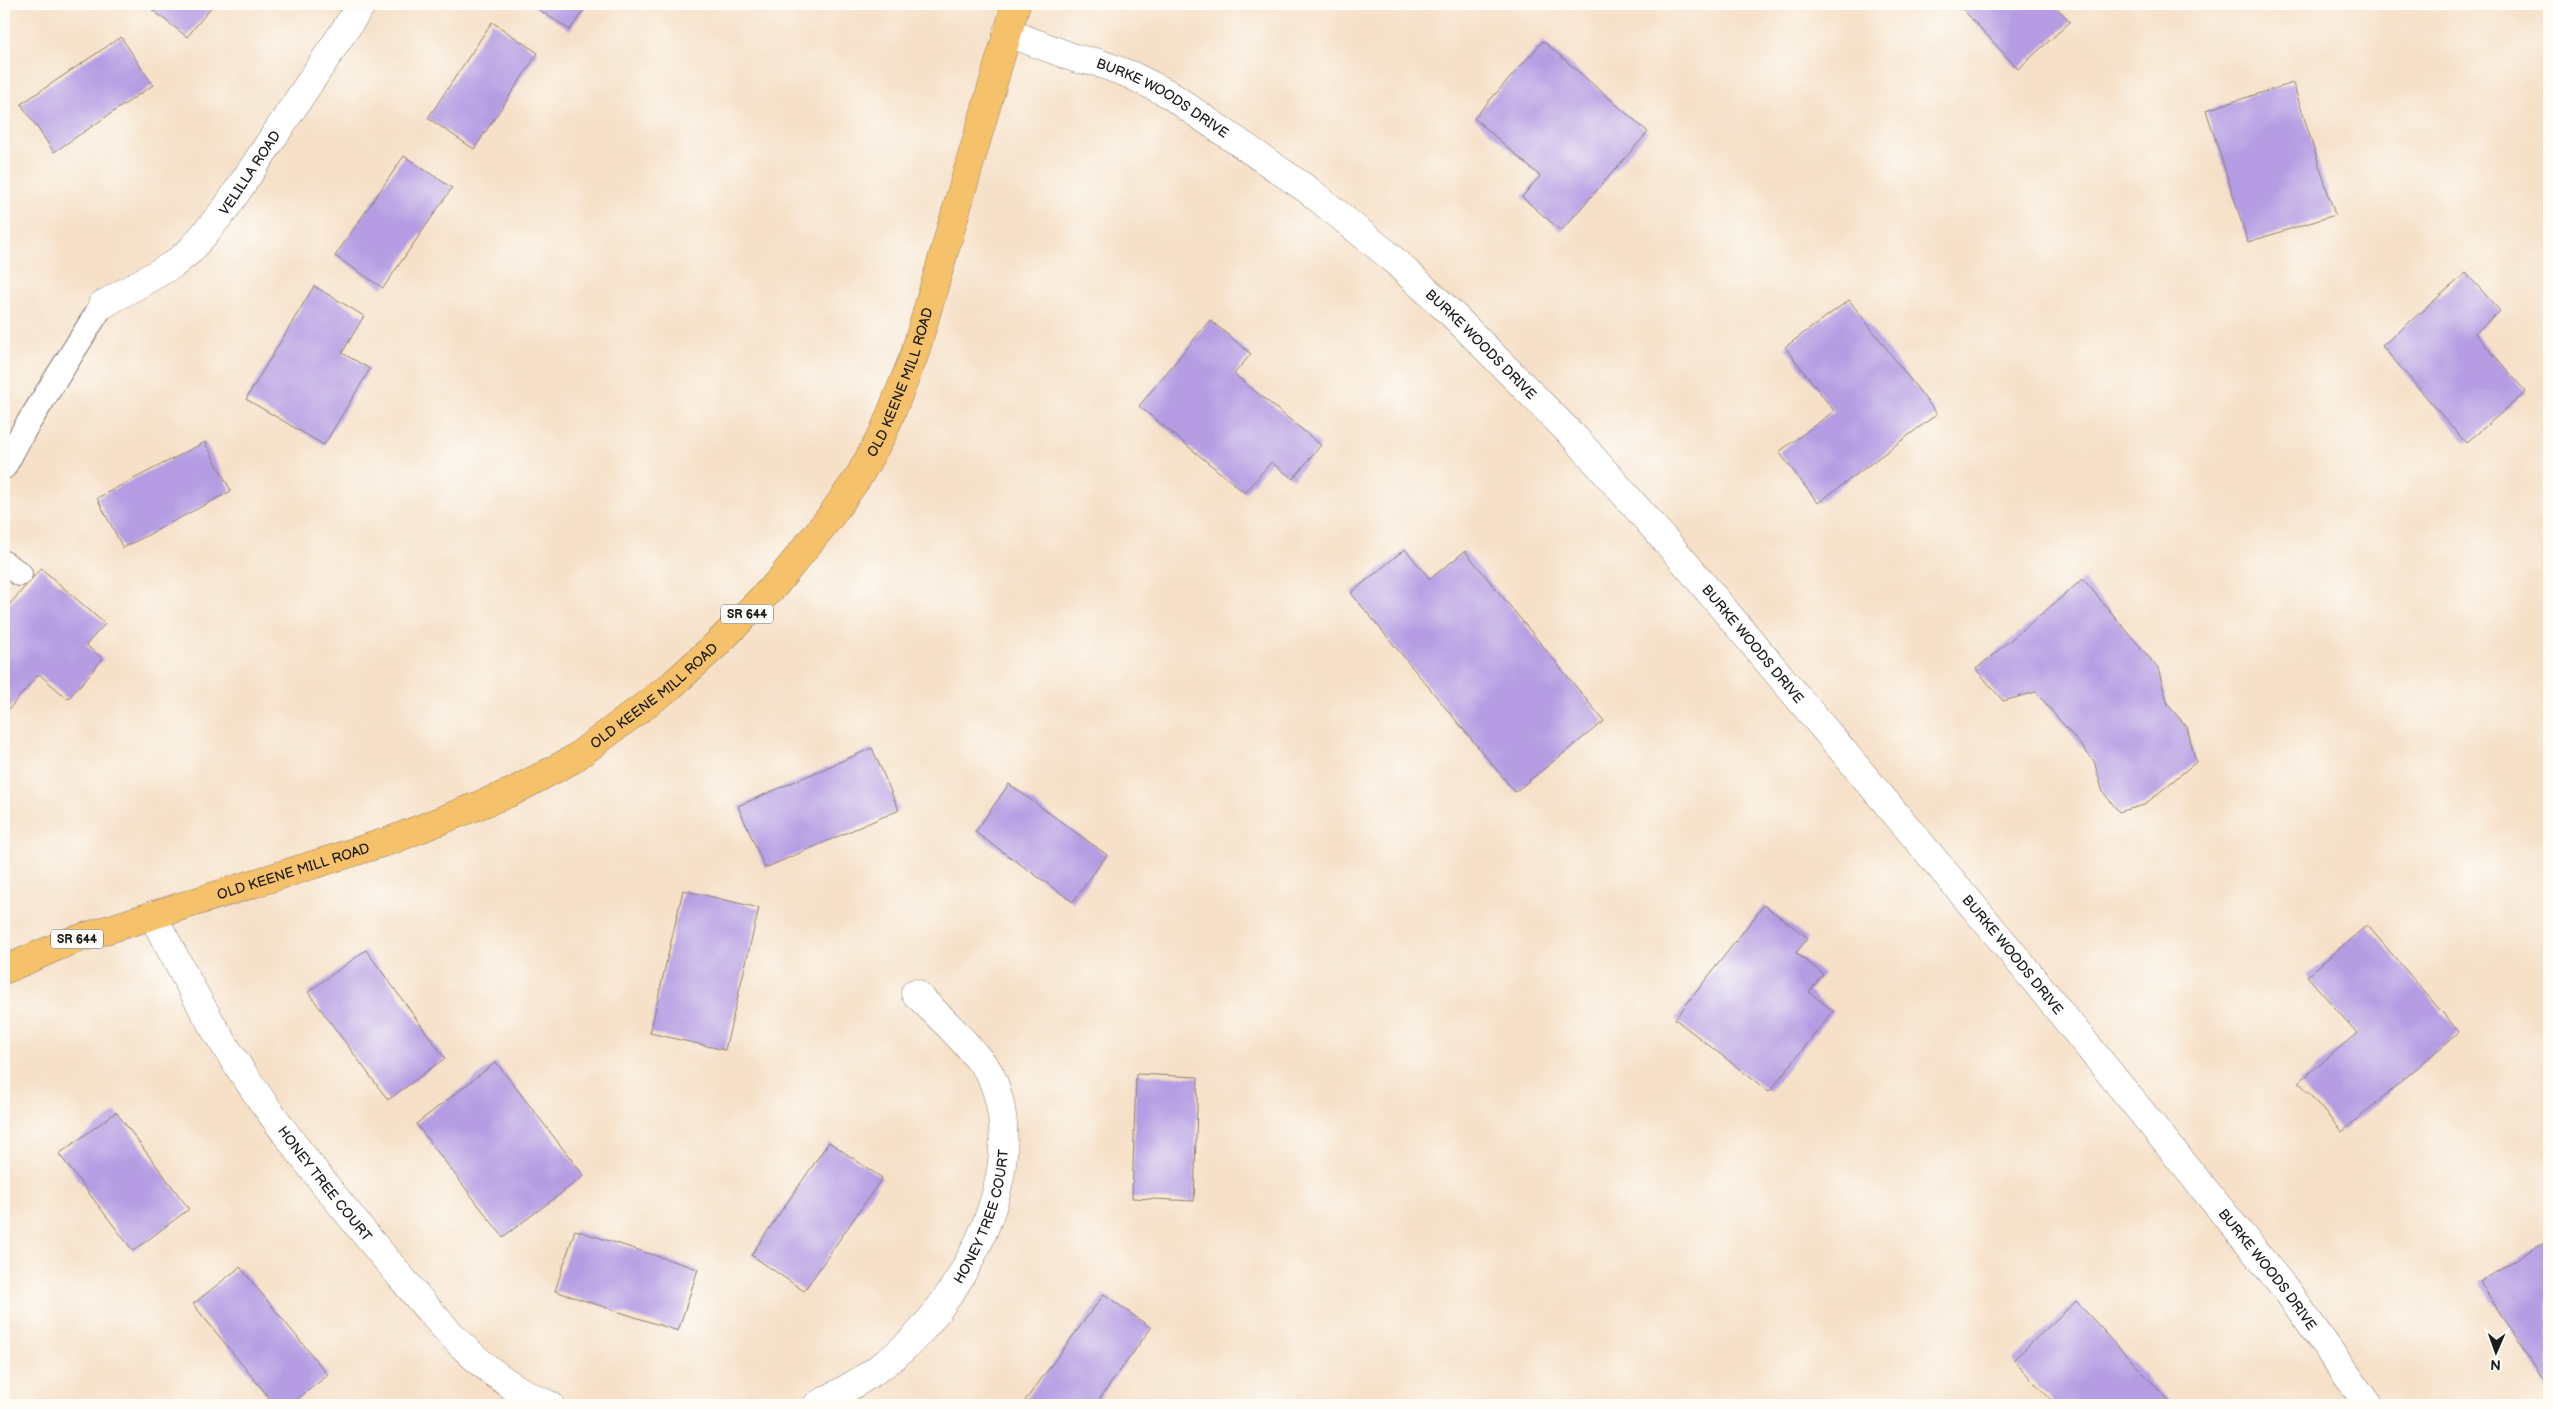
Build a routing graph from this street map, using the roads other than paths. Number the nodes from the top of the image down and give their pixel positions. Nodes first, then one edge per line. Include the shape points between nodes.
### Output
1 (362, 4) edge
2 (1016, 4) edge
3 (1007, 32) junction
4 (102, 305) joint
5 (4, 467) edge
6 (152, 915) junction
7 (4, 970) edge
8 (915, 993) dead end
9 (550, 1405) edge
10 (817, 1405) edge
11 (2368, 1405) edge

1 - 4 street, VELILLA ROAD via 226,208 197,243 174,264
2 - 3 main road, OLD KEENE MILL ROAD / SR 644
3 - 6 main road, OLD KEENE MILL ROAD / SR 644 via 914,356 883,432 854,483 777,583 672,685 572,760 512,792 392,840
3 - 11 street, BURKE WOODS DRIVE via 1077,59 1096,62 1167,93 1308,190 1387,254 1508,370 1577,440 1686,564 2004,943 2287,1291
4 - 5 lane
6 - 7 main road, OLD KEENE MILL ROAD / SR 644 via 68,942
6 - 9 street, HONEY TREE COURT via 214,1028 263,1101 343,1208 451,1336 491,1371
8 - 10 street, HONEY TREE COURT via 956,1032 990,1074 1001,1101 1003,1144 999,1178 985,1230 961,1278 918,1334 864,1380

